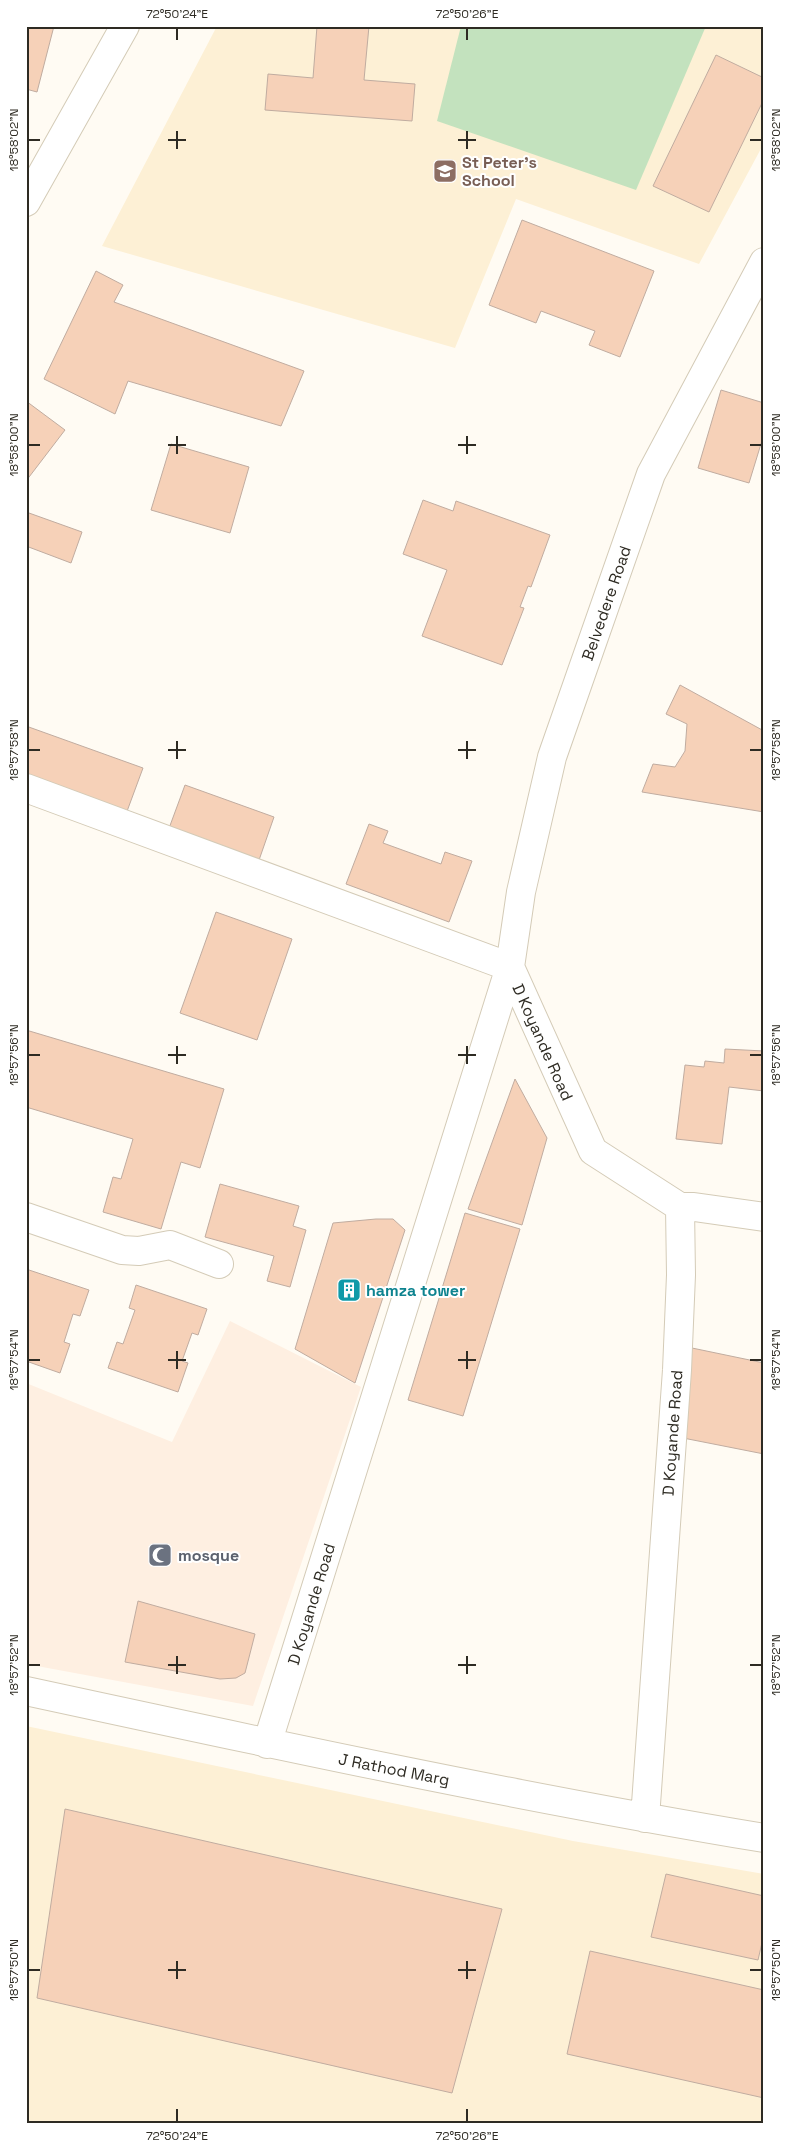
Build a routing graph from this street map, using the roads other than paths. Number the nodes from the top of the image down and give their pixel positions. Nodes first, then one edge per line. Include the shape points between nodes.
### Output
1 (124, 26) edge
2 (26, 202) edge
3 (764, 262) edge
4 (26, 788) edge
5 (510, 967) junction
6 (680, 1207) junction
7 (26, 1217) edge
8 (764, 1217) edge
9 (219, 1264) dead end
10 (26, 1691) edge
11 (267, 1744) junction
12 (646, 1818) junction
13 (764, 1838) edge

1 - 2 street
3 - 5 street, Belvedere Road via 651,474 552,757 521,892
4 - 5 street
5 - 6 street, D Koyande Road via 593,1151
5 - 11 street, D Koyande Road
6 - 8 street
6 - 12 street, D Koyande Road via 677,1370
7 - 9 street via 122,1250 139,1251 170,1245
10 - 11 street, J Rathod Marg
11 - 12 street, J Rathod Marg
12 - 13 street, J Rathod Marg

